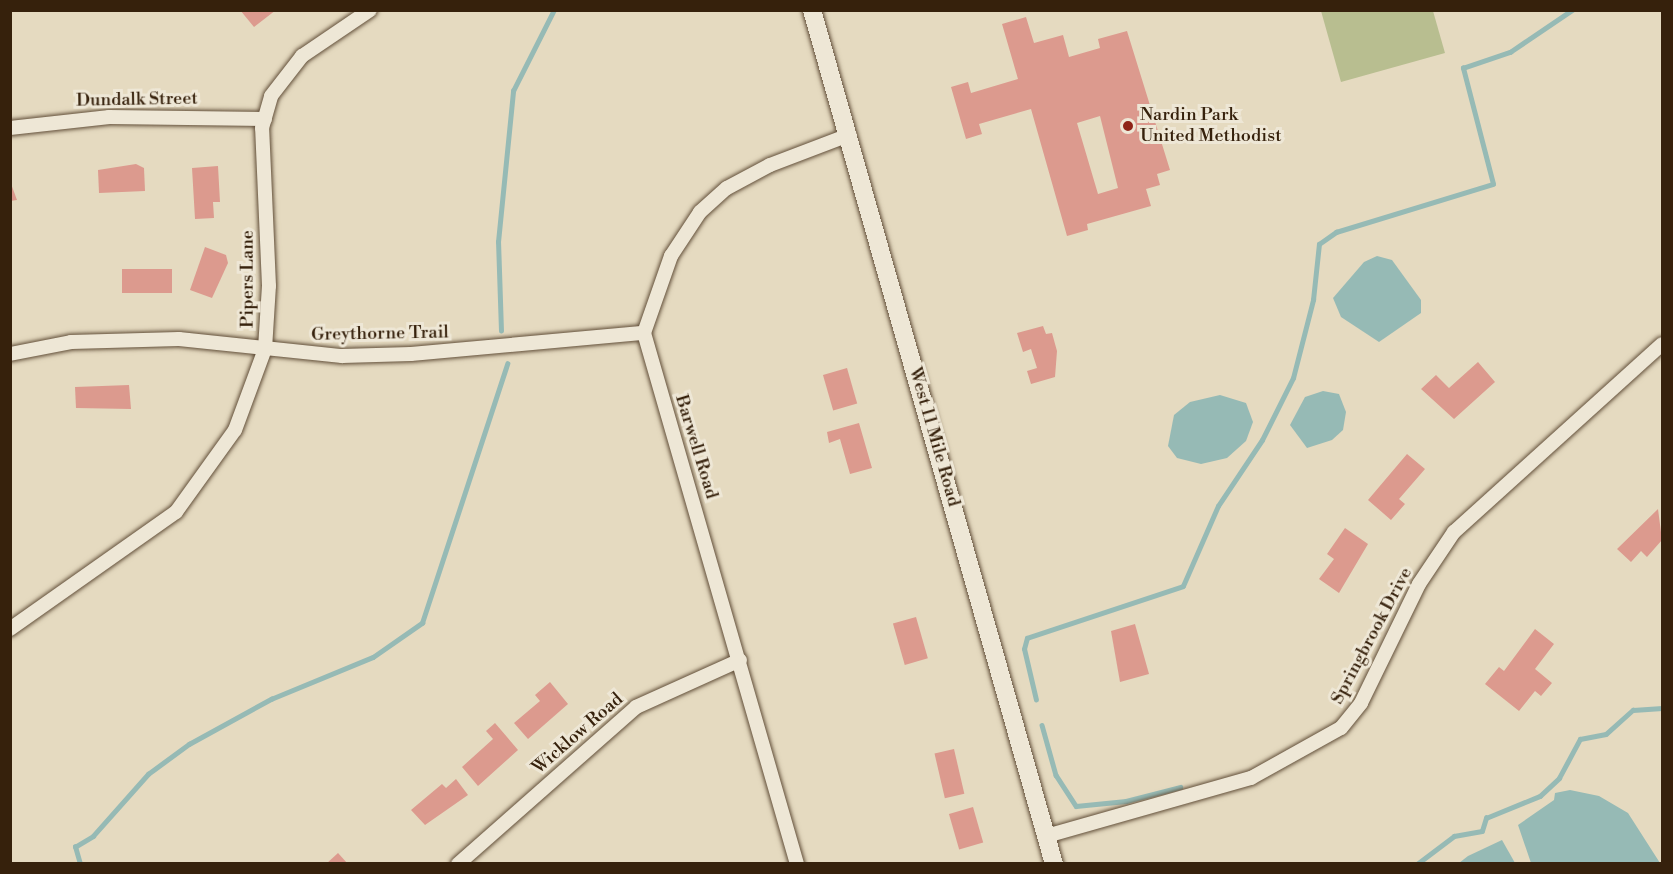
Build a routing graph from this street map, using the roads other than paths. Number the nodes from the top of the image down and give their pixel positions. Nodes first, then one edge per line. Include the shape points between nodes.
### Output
1 (370, 10) edge
2 (812, 10) edge
3 (264, 119) junction
4 (10, 128) edge
5 (849, 135) junction
6 (644, 333) junction
7 (1662, 344) edge
8 (265, 349) junction
9 (10, 354) edge
10 (10, 629) edge
11 (740, 660) junction
12 (1046, 836) junction
13 (458, 864) edge
14 (797, 864) edge
15 (1054, 864) edge

1 - 3 street, Pipers Lane via 302,56 271,96
2 - 5 street, West 11 Mile Road
3 - 4 street, Dundalk Street via 109,117
3 - 8 street, Pipers Lane via 269,286
5 - 6 street via 770,165 727,188 700,212 671,256
5 - 12 street, West 11 Mile Road
6 - 8 street, Greythorne Trail via 411,354
6 - 11 street, Barwell Road
7 - 12 street, Springbrook Drive via 1454,532 1419,584 1361,703 1341,728 1251,778
8 - 9 street, Greythorne Trail via 179,339 71,342
8 - 10 street, Pipers Lane via 235,430 177,512
11 - 13 street, Wicklow Road via 636,707
11 - 14 street, Barwell Road
12 - 15 street, West 11 Mile Road

